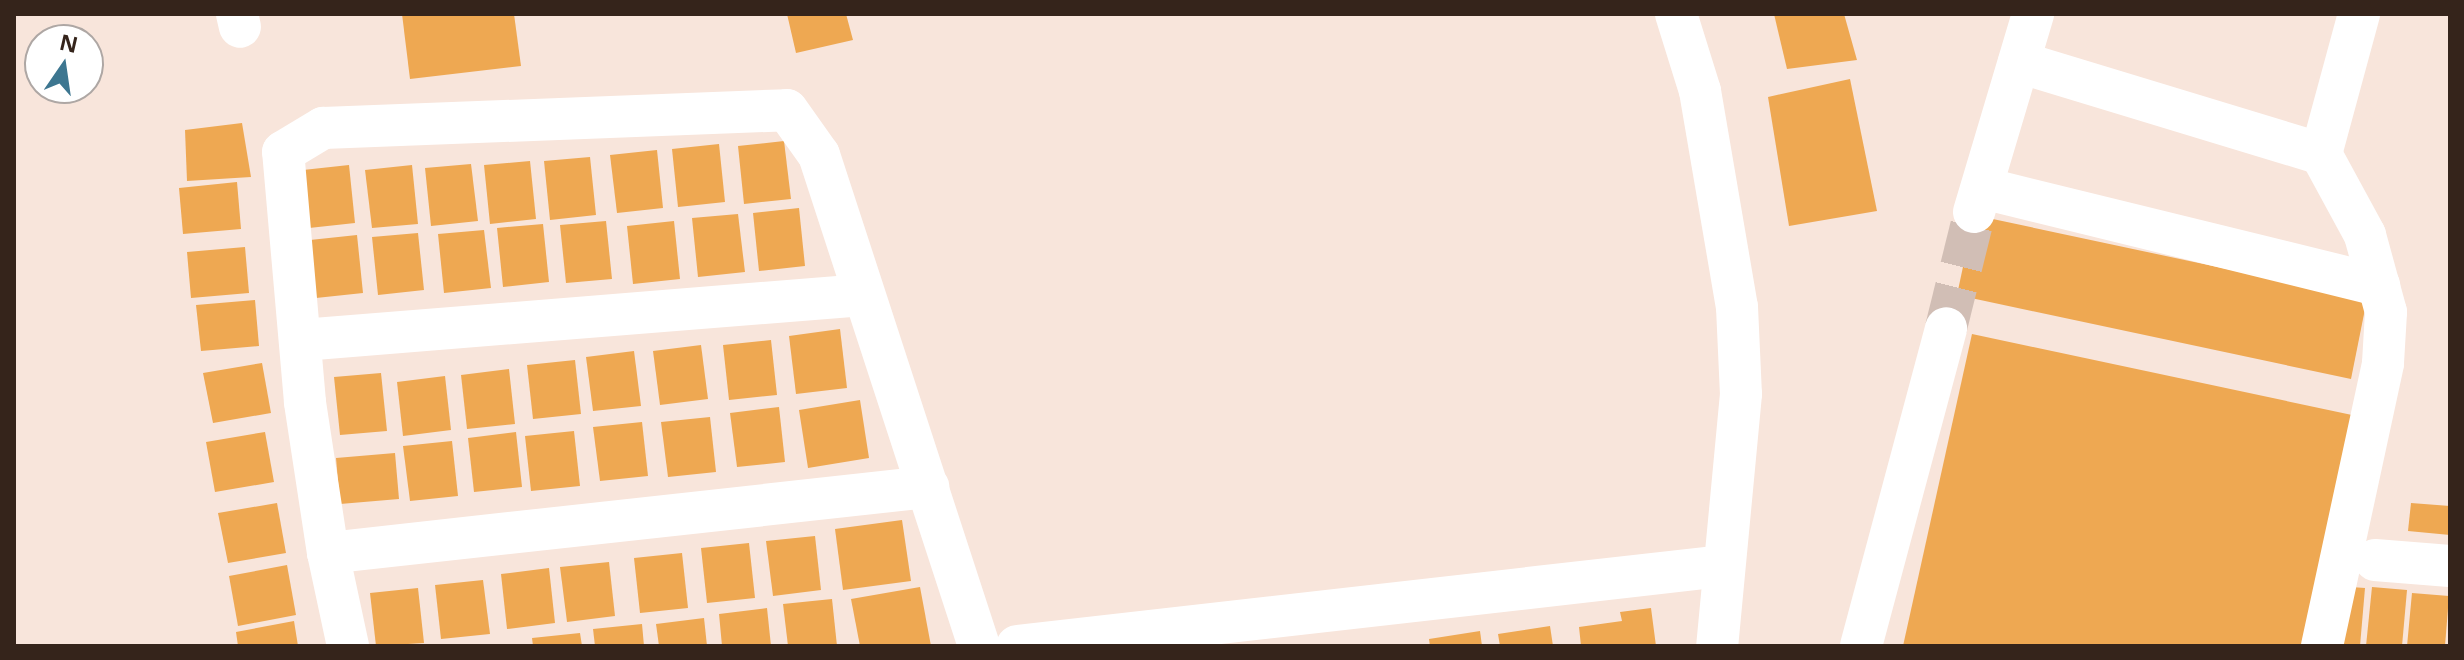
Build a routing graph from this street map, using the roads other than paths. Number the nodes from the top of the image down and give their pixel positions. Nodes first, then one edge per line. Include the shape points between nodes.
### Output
1 (1676, 14) edge
2 (2033, 14) edge
3 (2359, 14) edge
4 (2019, 62) junction
5 (2321, 154) junction
6 (2379, 285) junction
7 (863, 295) junction
8 (1946, 328) tunnel mouth
9 (302, 340) junction
10 (928, 487) junction
11 (328, 553) junction
12 (2375, 560) dead end
13 (1722, 566) junction
14 (2450, 566) edge
15 (348, 646) edge
16 (979, 646) edge
17 (1017, 646) edge
18 (1717, 646) edge
19 (1861, 646) edge
20 (2322, 646) edge

1 - 13 street via 1700,91 1737,307 1741,394
2 - 4 street
3 - 5 street
4 - 5 street
4 - 6 street via 1978,201
5 - 6 street via 2365,235
6 - 20 street via 2386,312 2383,363
7 - 9 street
7 - 9 street via 819,155 787,110 323,128 283,152
7 - 10 street
8 - 19 street
9 - 11 street via 305,402
10 - 11 street
10 - 16 street
11 - 15 street
12 - 14 street
13 - 17 street
13 - 18 street

